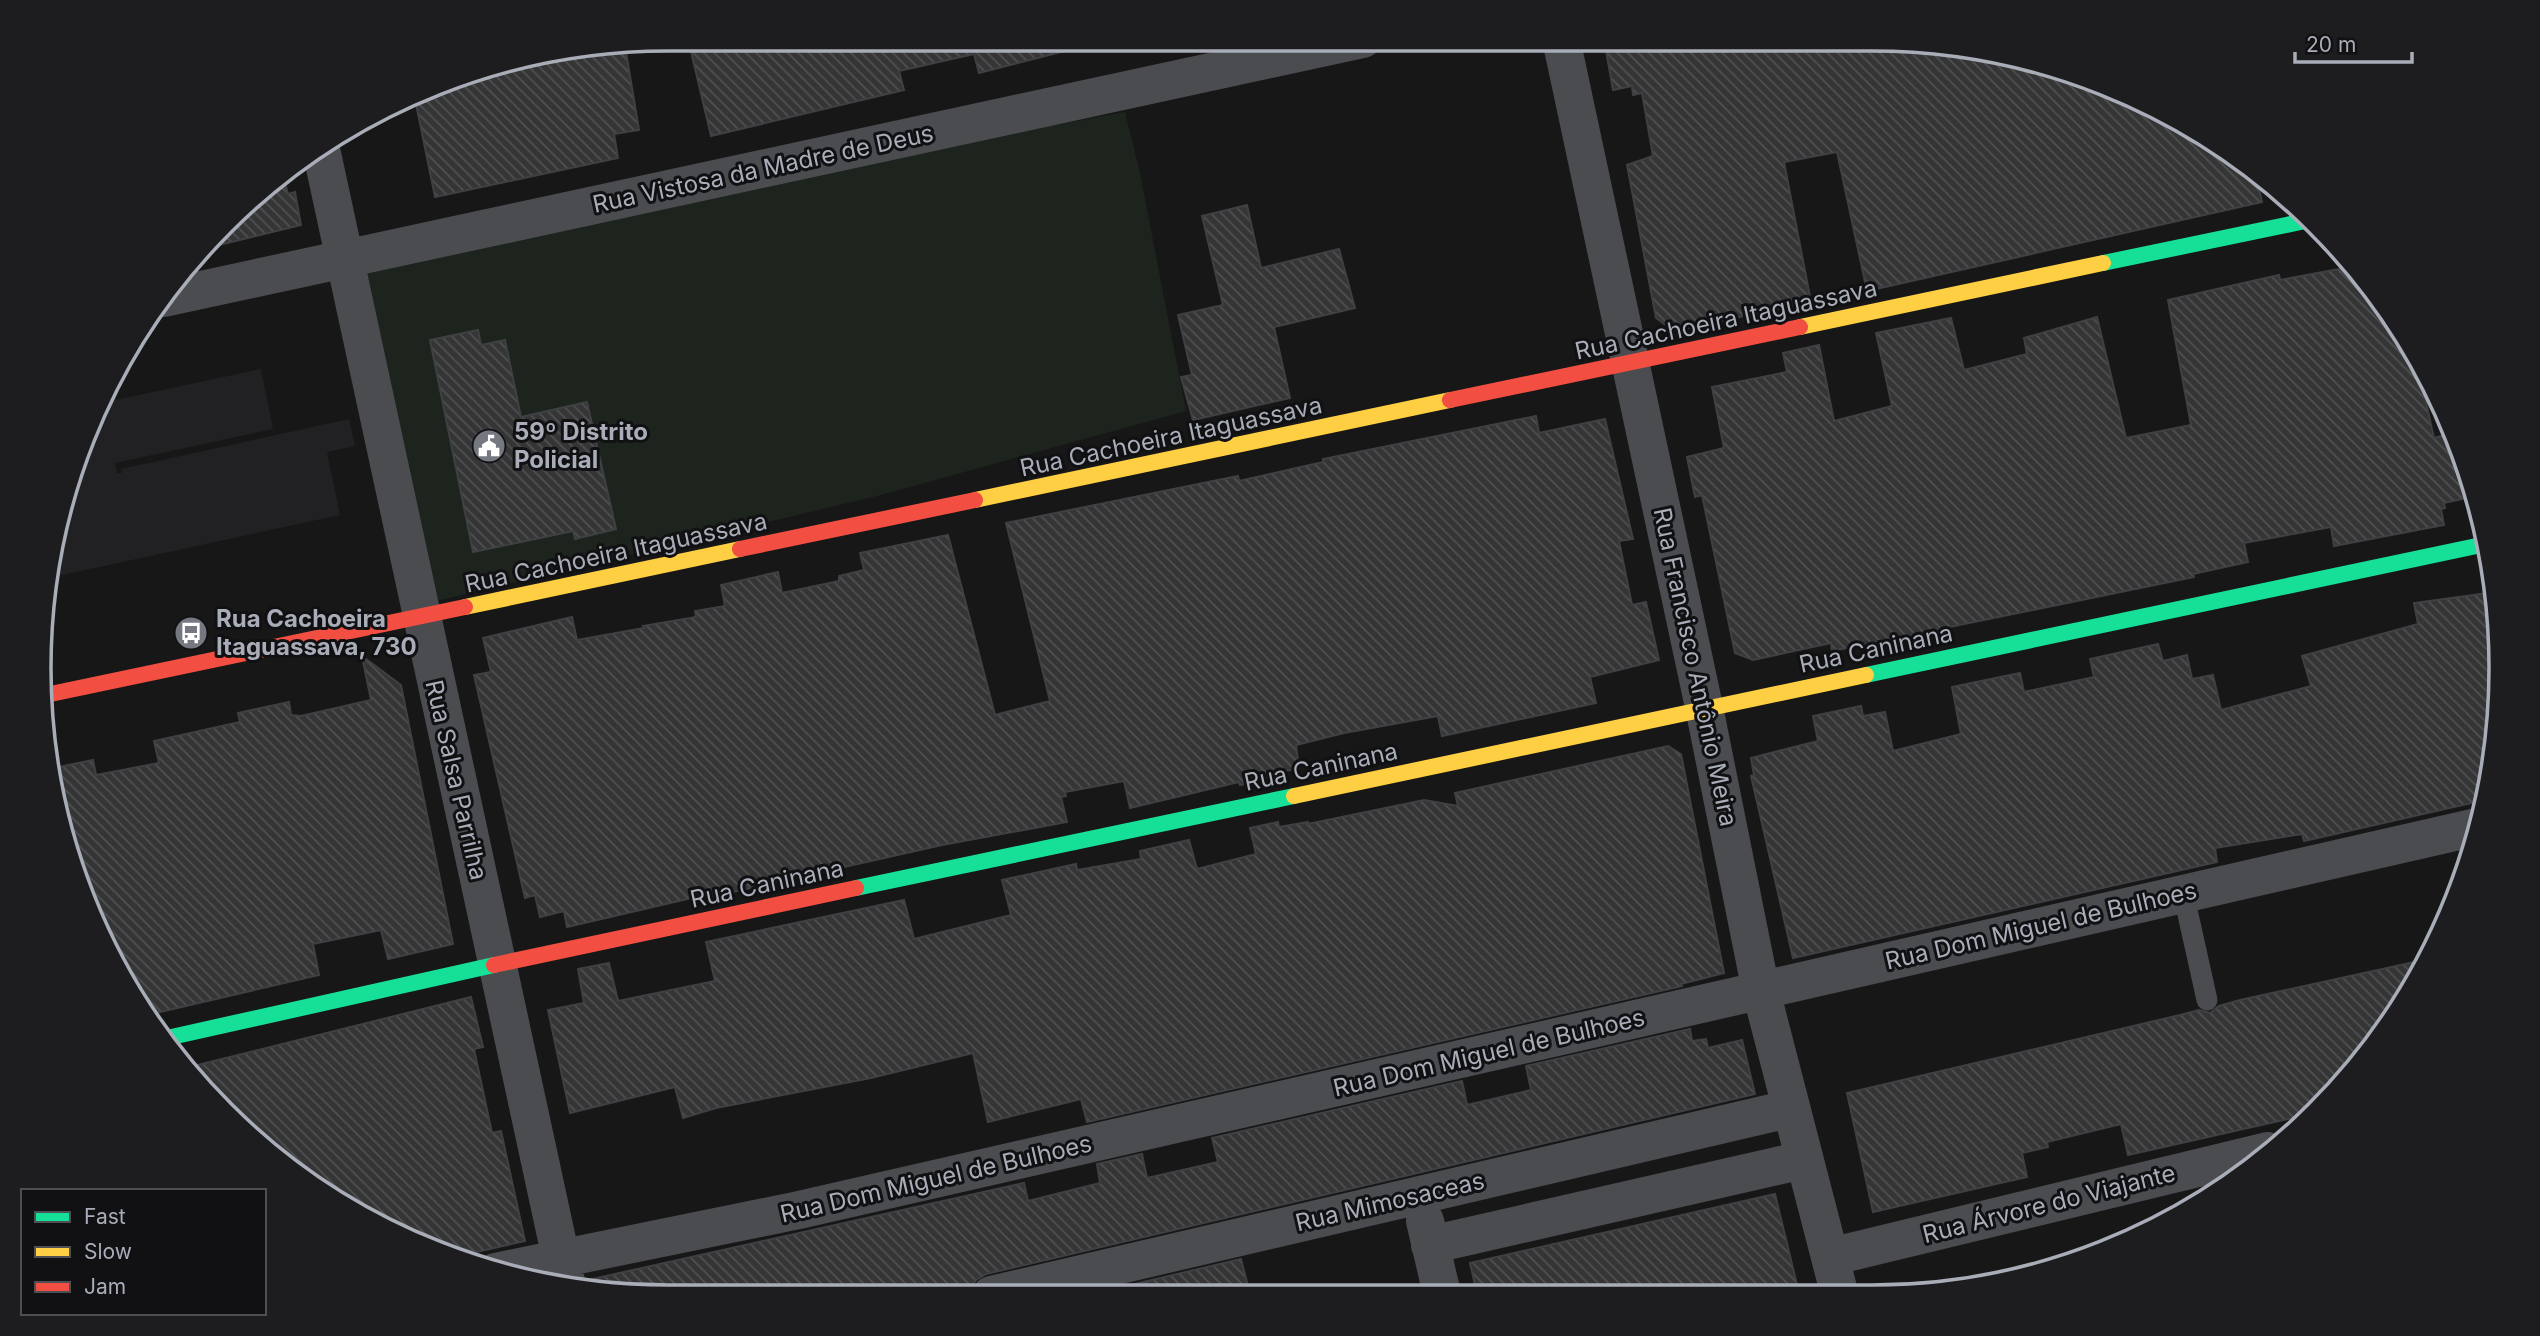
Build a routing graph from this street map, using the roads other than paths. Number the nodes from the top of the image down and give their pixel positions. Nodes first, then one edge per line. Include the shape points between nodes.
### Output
1 (1307, 51) edge
2 (1564, 51) edge
3 (323, 157) edge
4 (2298, 223) edge
5 (345, 259) junction
6 (176, 296) edge
7 (1631, 364) junction
8 (2477, 546) edge
9 (420, 617) junction
10 (52, 694) edge
11 (1704, 707) junction
12 (2468, 829) edge
13 (2183, 892) junction
14 (498, 964) junction
15 (1761, 992) junction
16 (2207, 1000) dead end
17 (173, 1036) edge
18 (1789, 1109) junction
19 (2250, 1156) edge
20 (1803, 1160) junction
21 (1418, 1195) junction
22 (1430, 1245) junction
23 (564, 1273) edge
24 (1834, 1275) edge
25 (1057, 1285) edge
26 (1440, 1285) edge

1 - 5 street, Rua Vistosa da Madre de Deus
2 - 7 street, Rua Francisco Antônio Meira
3 - 5 street, Rua Salsa Parrilha
4 - 7 street, Rua Cachoeira Itaguassava
5 - 6 street, Rua Vistosa da Madre de Deus
5 - 9 street, Rua Salsa Parrilha
7 - 9 street, Rua Cachoeira Itaguassava
7 - 11 street, Rua Francisco Antônio Meira
8 - 11 street, Rua Caninana
9 - 10 street, Rua Cachoeira Itaguassava
9 - 14 street, Rua Salsa Parrilha
11 - 14 street, Rua Caninana
11 - 15 street, Rua Francisco Antônio Meira
12 - 13 street, Rua Dom Miguel de Bulhoes
13 - 15 street, Rua Dom Miguel de Bulhoes
13 - 16 lane
14 - 17 street, Rua Caninana
14 - 23 street, Rua Salsa Parrilha
15 - 18 street, Rua Francisco Antônio Meira
15 - 23 street, Rua Dom Miguel de Bulhoes via 812,1207
18 - 20 street, Rua Francisco Antônio Meira
18 - 21 street, Rua Mimosaceas
19 - 24 street, Rua Árvore do Viajante
20 - 22 street
20 - 24 street, Rua Francisco Antônio Meira
21 - 22 street
21 - 25 street, Rua Mimosaceas
22 - 26 street

